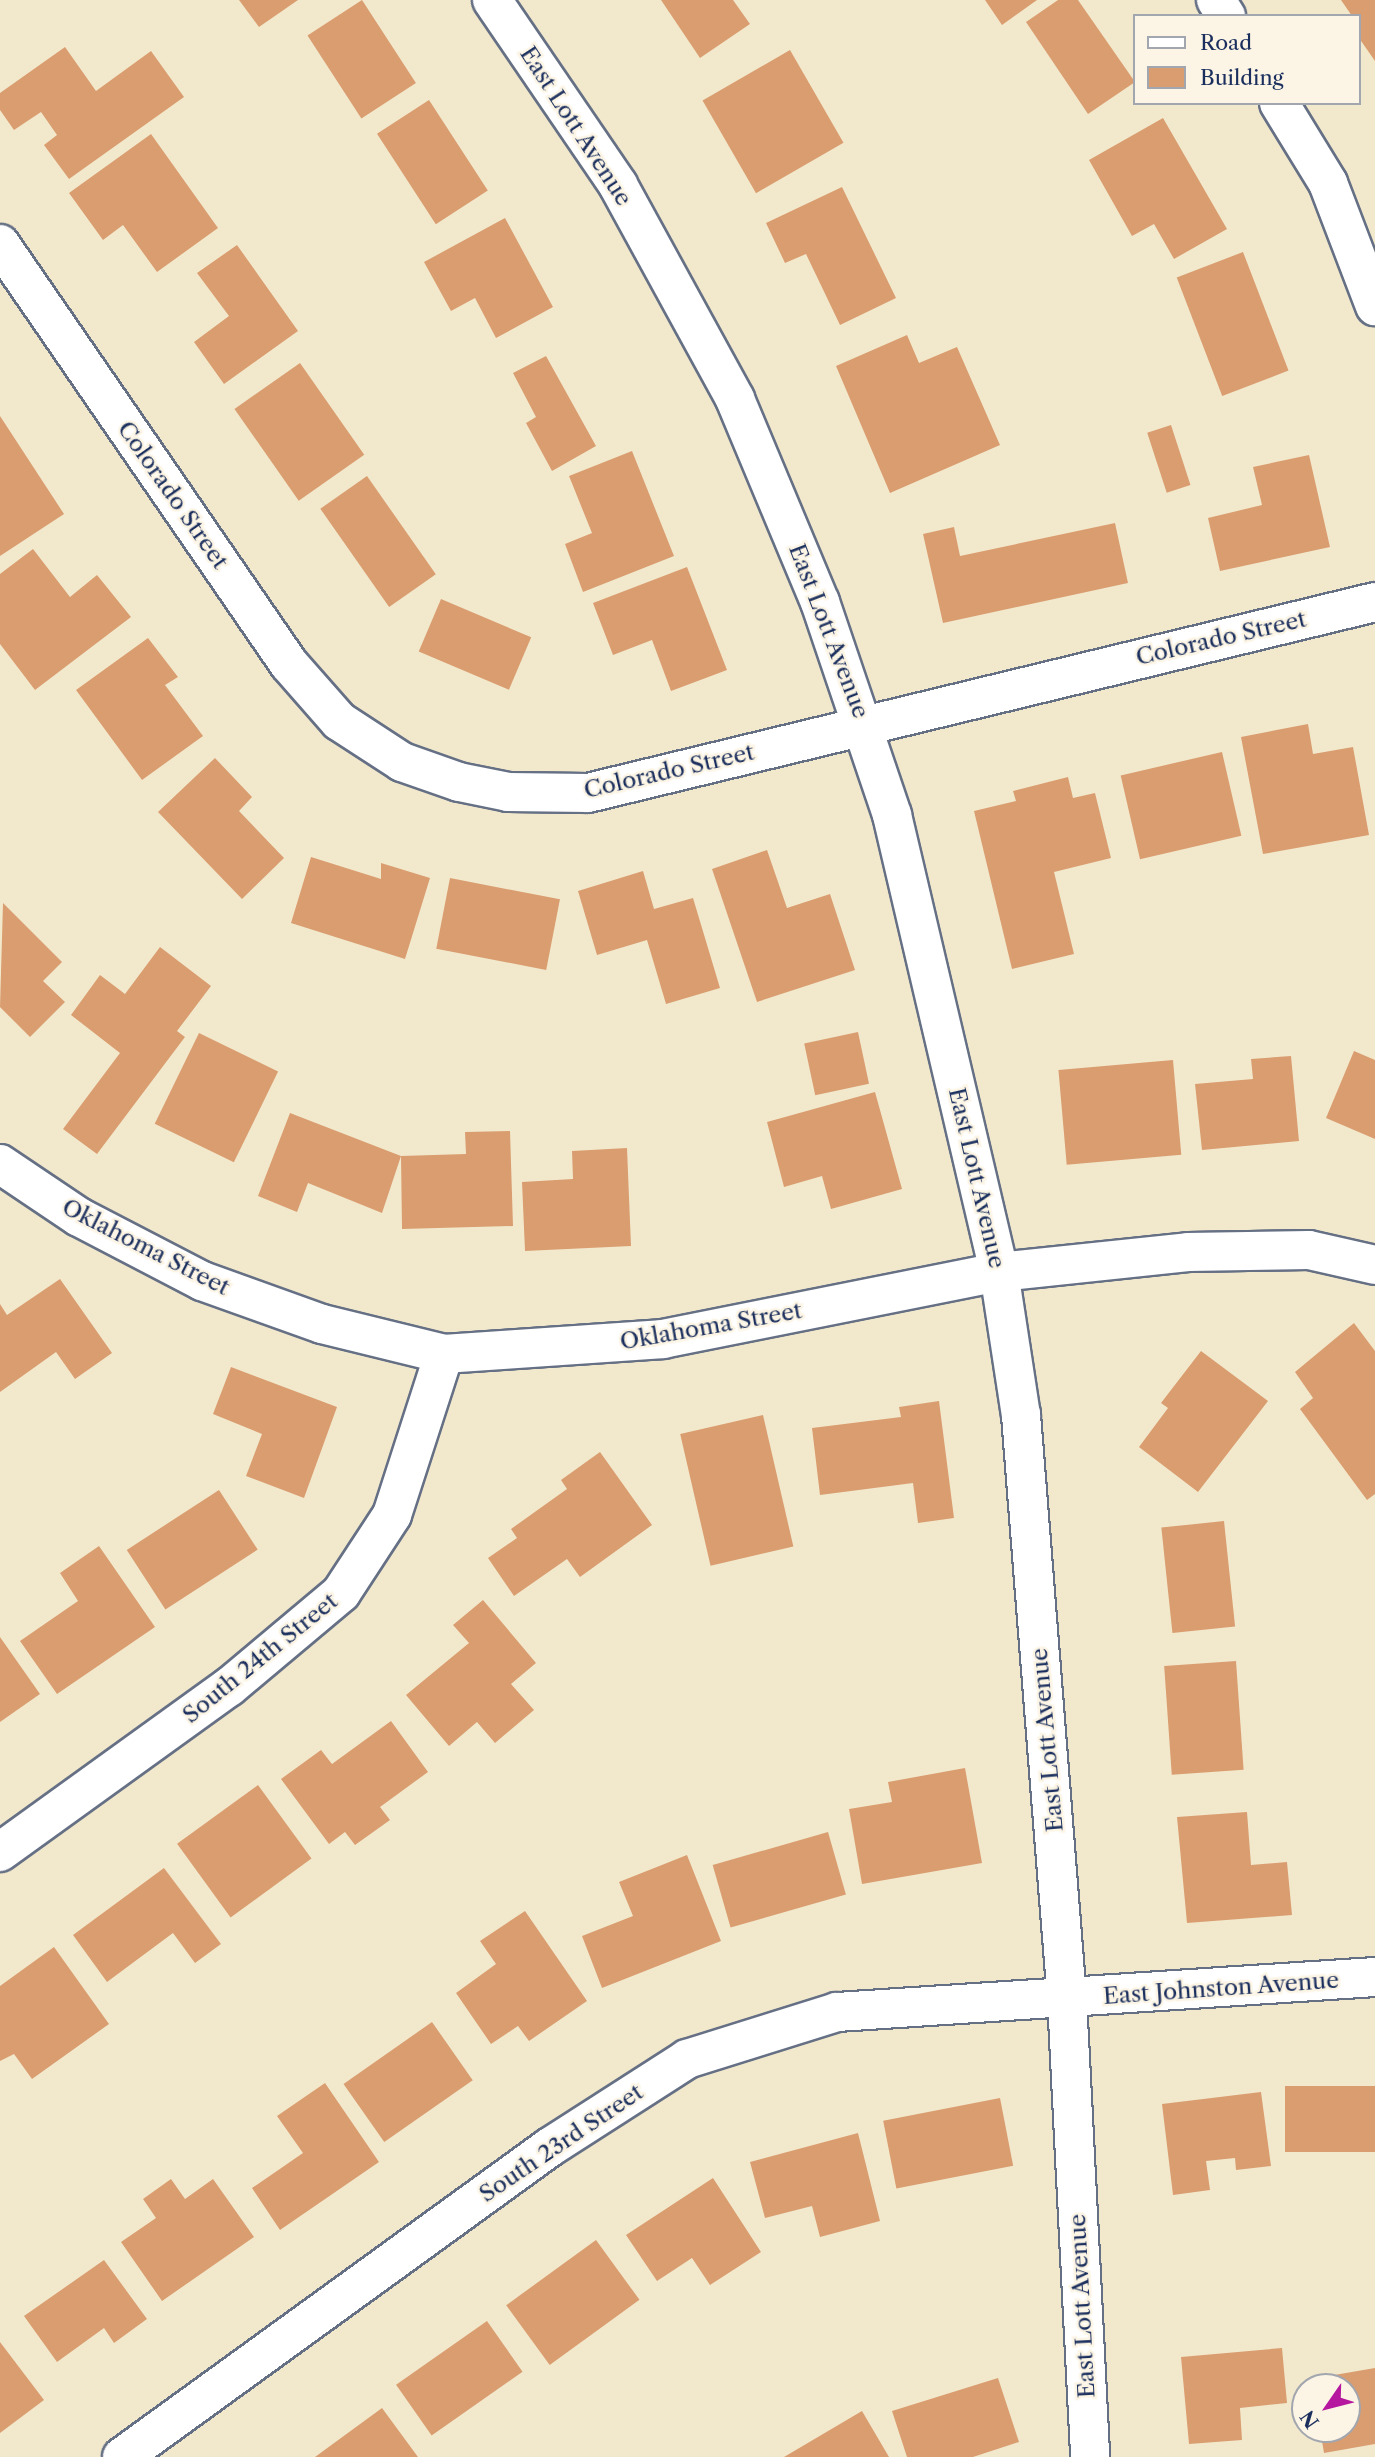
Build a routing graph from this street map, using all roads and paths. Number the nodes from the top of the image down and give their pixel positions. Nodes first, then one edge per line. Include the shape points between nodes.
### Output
1 (492, 0) edge
2 (1280, 105) edge
3 (0, 244) edge
4 (1375, 306) edge
5 (1375, 602) edge
6 (864, 723) junction
7 (0, 1164) edge
8 (1375, 1265) edge
9 (999, 1272) junction
10 (443, 1354) junction
11 (0, 1853) edge
12 (1375, 1977) edge
13 (1067, 2000) junction
14 (122, 2457) edge
15 (1090, 2457) edge

1 - 6 street, East Lott Avenue via 618,185 735,399 820,602
2 - 4 street via 1328,183
3 - 6 street, Colorado Street via 289,664 340,721 402,762 459,782 508,792 588,793
5 - 6 street, Colorado Street
6 - 9 street, East Lott Avenue via 892,815
7 - 10 street, Oklahoma Street via 79,1217 202,1281 322,1324
8 - 9 street, Oklahoma Street via 1309,1250 1188,1252
9 - 10 street, Oklahoma Street via 663,1339
9 - 13 street, East Lott Avenue via 1021,1415
10 - 11 street, South 24th Street via 392,1515 341,1593 229,1687
12 - 13 street, East Johnston Avenue
13 - 14 street, South 23rd Street via 836,2012 687,2059 550,2147
13 - 15 street, East Lott Avenue

